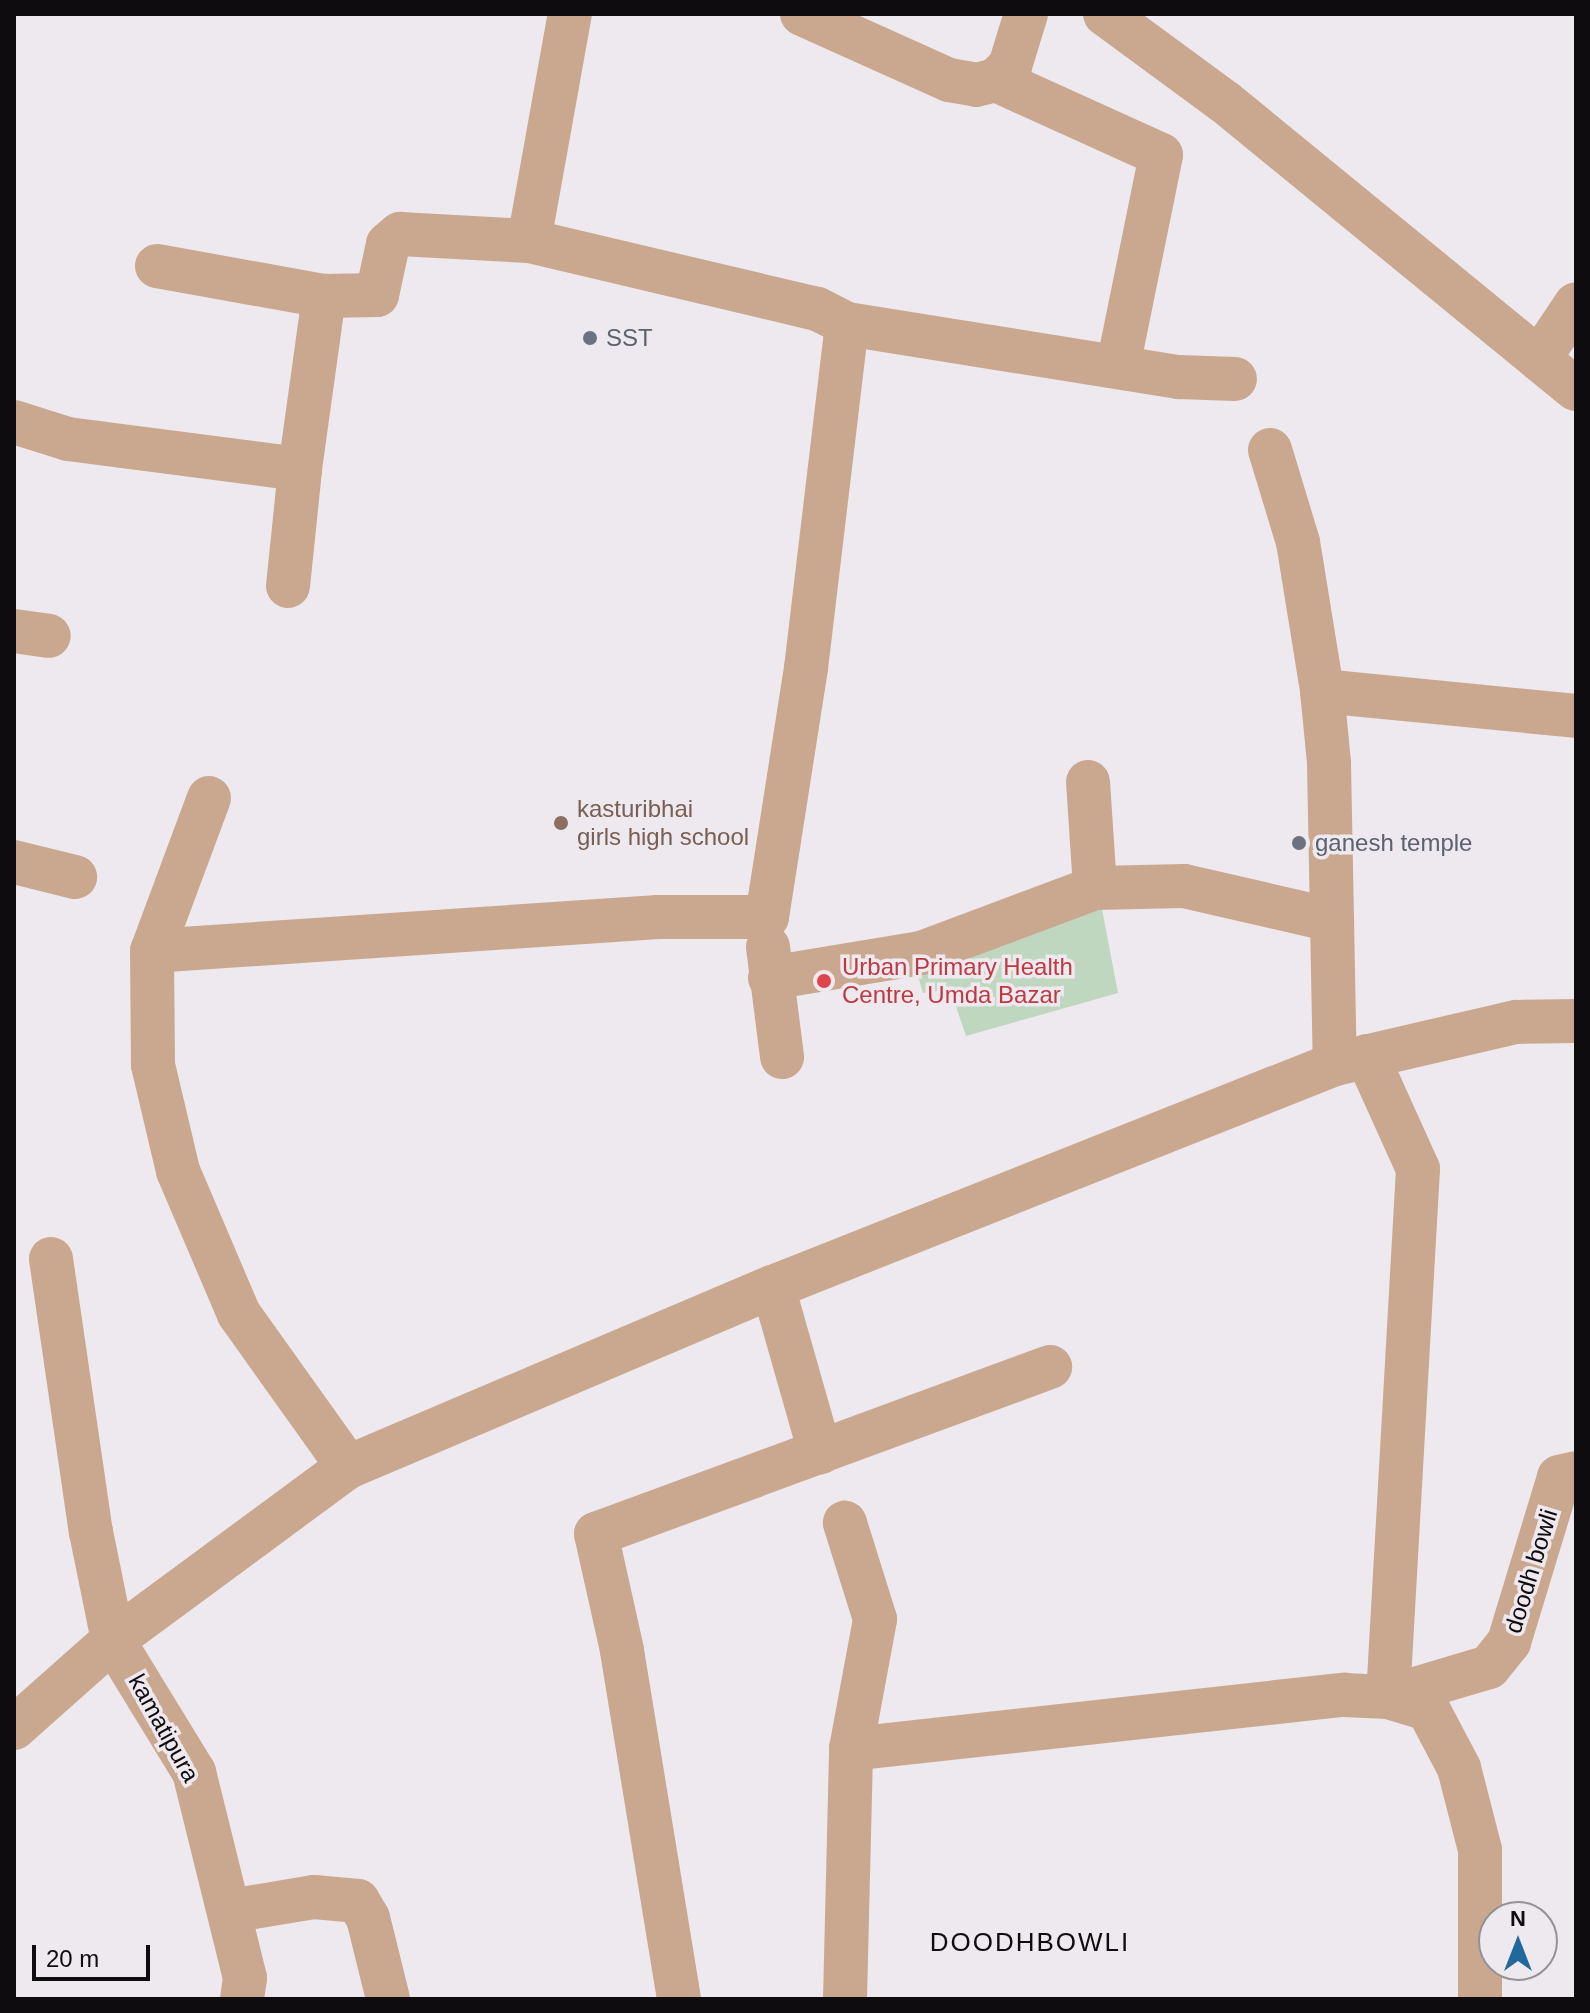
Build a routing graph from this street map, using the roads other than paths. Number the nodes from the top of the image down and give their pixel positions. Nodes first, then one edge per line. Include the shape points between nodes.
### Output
1 (570, 14) edge
2 (802, 14) edge
3 (1026, 14) edge
4 (1105, 14) edge
5 (996, 80) junction
6 (529, 241) junction
7 (157, 266) dead end
8 (324, 296) junction
9 (1576, 304) edge
10 (847, 324) junction
11 (1539, 359) junction
12 (1118, 367) junction
13 (1235, 379) dead end
14 (1576, 389) edge
15 (14, 422) edge
16 (1270, 450) dead end
17 (300, 469) junction
18 (288, 586) dead end
19 (1322, 691) junction
20 (1576, 716) edge
21 (1088, 782) dead end
22 (209, 798) dead end
23 (14, 862) edge
24 (75, 877) dead end
25 (1095, 888) junction
26 (767, 917) junction
27 (1332, 920) junction
28 (152, 951) junction
29 (770, 978) junction
30 (1576, 1021) edge
31 (782, 1057) dead end
32 (1351, 1060) junction
33 (51, 1259) dead end
34 (773, 1287) junction
35 (1050, 1367) dead end
36 (820, 1452) junction
37 (348, 1467) junction
38 (1576, 1473) edge
39 (845, 1523) dead end
40 (113, 1640) junction
41 (1388, 1697) junction
42 (14, 1728) edge
43 (851, 1749) junction
44 (230, 1911) junction
45 (1480, 1998) edge
46 (242, 1999) edge
47 (388, 1999) edge
48 (679, 1999) edge
49 (845, 1999) edge

1 - 6 street
2 - 5 street via 949,80 976,85
3 - 5 street via 1010,66
4 - 11 street via 1225,102
5 - 12 street via 1161,155
6 - 8 street via 400,234 388,244 377,295
6 - 10 street via 817,309
7 - 8 street
8 - 17 street
9 - 11 street
10 - 12 street
10 - 26 street via 806,668
11 - 14 street
12 - 13 street
15 - 17 street via 68,439
16 - 19 street via 1298,542
17 - 18 street
19 - 20 street
19 - 27 street
21 - 25 street
22 - 28 street
23 - 24 street
25 - 27 street via 1184,886
25 - 29 street via 921,953
26 - 28 street via 642,918
26 - 29 street
27 - 32 street
28 - 37 street via 153,1065 178,1171 239,1314
29 - 31 street
30 - 32 street via 1516,1022
32 - 34 street
32 - 41 street via 1418,1169
33 - 40 street via 91,1532
34 - 36 street
34 - 37 street
35 - 36 street
36 - 48 street via 596,1534 622,1650
37 - 40 street
38 - 41 street, doodh bowli via 1559,1477 1509,1642 1489,1667
39 - 43 street via 875,1619
40 - 42 street
40 - 44 street, kamatipura via 194,1772
41 - 43 street via 1344,1695
41 - 45 street via 1428,1709 1459,1768 1480,1850
43 - 49 street
44 - 46 street, kamatipura via 245,1978
44 - 47 street via 338,1896 358,1901 368,1918

